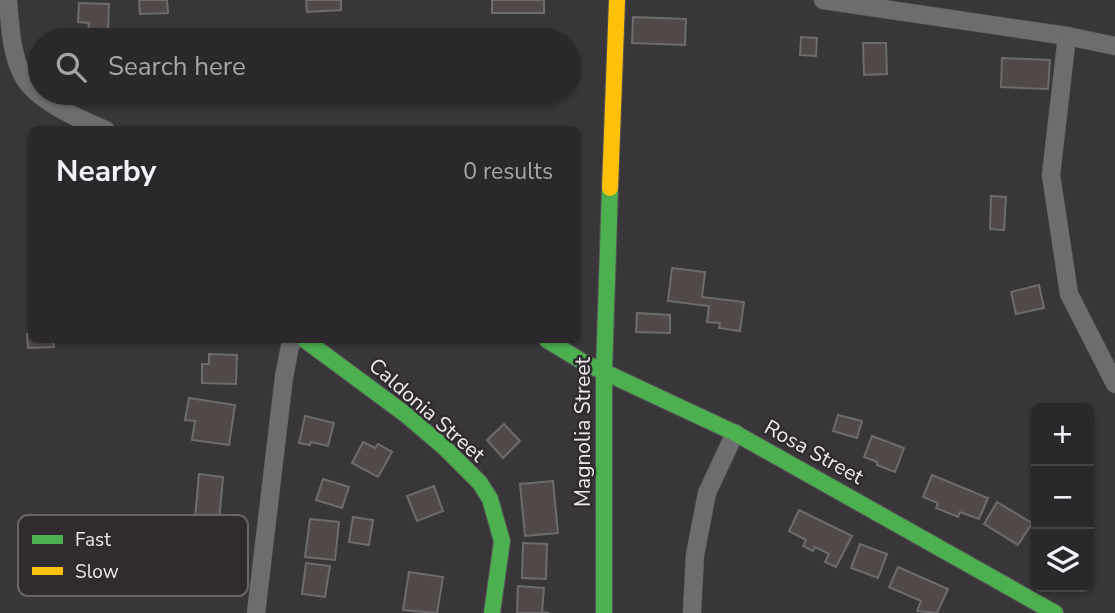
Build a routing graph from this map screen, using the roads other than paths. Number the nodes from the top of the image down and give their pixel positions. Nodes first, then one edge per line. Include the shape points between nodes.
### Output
1 (8, 0) edge
2 (617, 0) edge
3 (824, 0) edge
4 (846, 2) edge
5 (1067, 36) junction
6 (1115, 46) edge
7 (28, 83) edge
8 (56, 105) edge
9 (97, 126) edge
10 (292, 343) edge
11 (309, 343) edge
12 (552, 343) edge
13 (604, 371) junction
14 (1115, 384) edge
15 (735, 433) junction
16 (256, 613) edge
17 (492, 613) edge
18 (604, 613) edge
19 (692, 613) edge
20 (1055, 613) edge

1 - 7 street via 16,60
2 - 13 street, Magnolia Street
3 - 4 street
4 - 5 street
5 - 6 street
5 - 14 street via 1051,175 1069,293
8 - 9 street
10 - 16 street
11 - 17 street, Caldonia Street via 405,414 480,483 490,499 502,541
12 - 13 street, Rosa Street
13 - 15 street, Rosa Street
13 - 18 street, Magnolia Street
15 - 19 street via 706,493 695,555
15 - 20 street, Rosa Street

